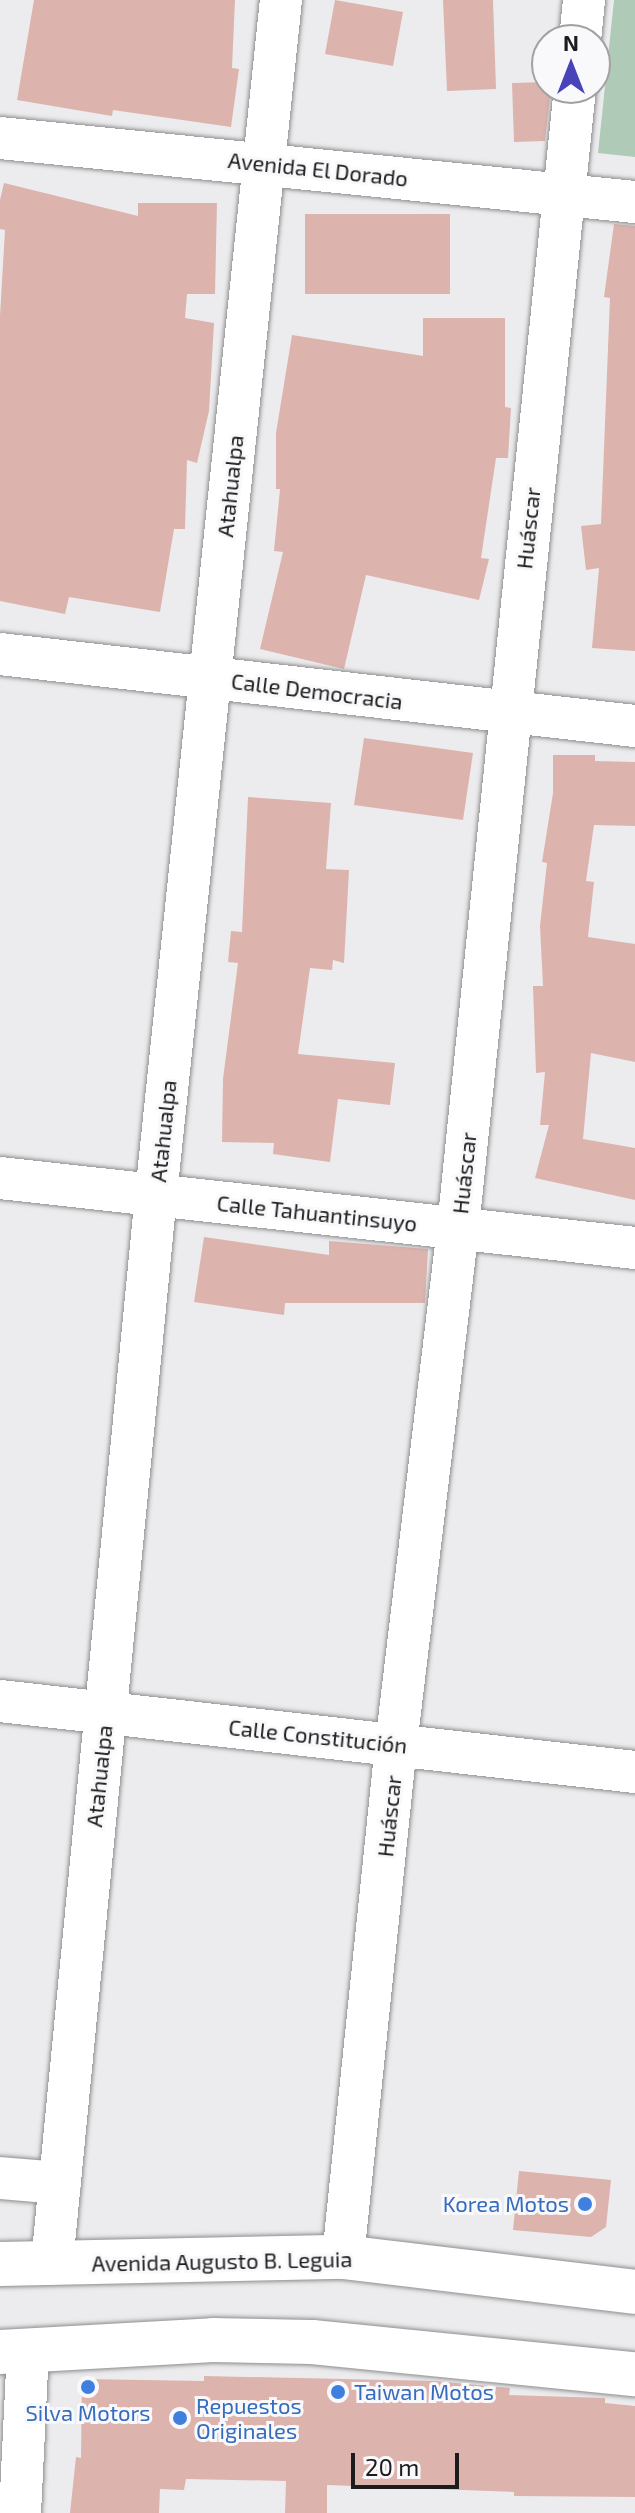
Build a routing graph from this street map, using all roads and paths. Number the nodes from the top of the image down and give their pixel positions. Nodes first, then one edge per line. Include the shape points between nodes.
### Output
1 (281, 0) edge
2 (584, 0) edge
3 (582, 24) edge
4 (573, 104) edge
5 (0, 138) edge
6 (266, 164) junction
7 (564, 195) junction
8 (635, 202) edge
9 (0, 654) edge
10 (209, 678) junction
11 (508, 713) junction
12 (635, 726) edge
13 (0, 1178) edge
14 (156, 1195) junction
15 (458, 1228) junction
16 (635, 1248) edge
17 (0, 1701) edge
18 (105, 1713) junction
19 (396, 1745) junction
20 (635, 1772) edge
21 (0, 2178) edge
22 (60, 2183) junction
23 (343, 2257) junction
24 (52, 2263) junction
25 (0, 2264) edge
26 (635, 2292) edge
27 (14, 2351) edge
28 (635, 2374) edge
29 (20, 2513) edge

1 - 6 street, Atahualpa
2 - 3 street
4 - 7 street, Huáscar
5 - 6 street, Avenida El Dorado
6 - 7 street, Avenida El Dorado
6 - 10 street, Atahualpa
7 - 8 street, Avenida El Dorado
7 - 11 street, Huáscar
9 - 10 street, Calle Democracia
10 - 11 street, Calle Democracia
10 - 14 street, Atahualpa
11 - 12 street, Calle Democracia
11 - 15 street, Huáscar
13 - 14 street, Calle Tahuantinsuyo
14 - 15 street, Calle Tahuantinsuyo
14 - 18 street, Atahualpa
15 - 16 street, Calle Tahuantinsuyo
15 - 19 street, Huáscar
17 - 18 street, Calle Constitución
18 - 19 street, Calle Constitución
18 - 22 street, Atahualpa
19 - 20 street, Calle Constitución
19 - 23 street, Huáscar
21 - 22 street
22 - 24 street, Atahualpa
23 - 24 main road, Avenida Augusto B. Leguia
23 - 26 main road, Avenida Augusto B. Leguia
24 - 25 main road, Avenida Augusto B. Leguia
27 - 28 main road via 213,2340 312,2342
27 - 29 street

